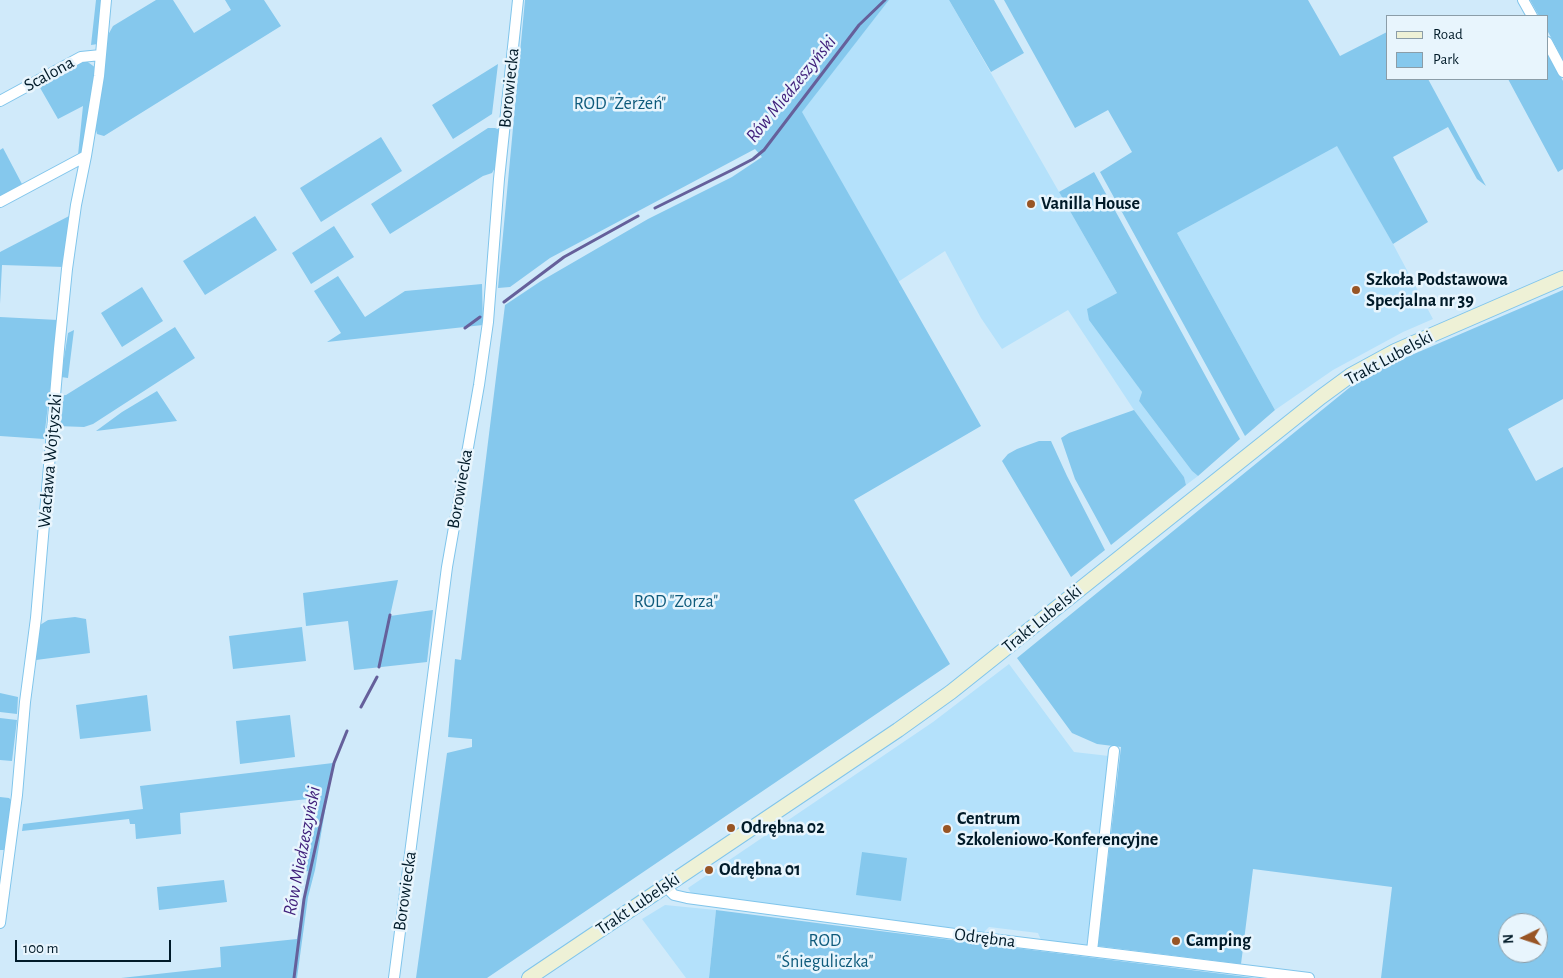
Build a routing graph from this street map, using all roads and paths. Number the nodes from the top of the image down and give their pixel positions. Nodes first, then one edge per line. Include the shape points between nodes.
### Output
1 (106, 0) edge
2 (518, 0) edge
3 (1524, 0) edge
4 (1532, 15) edge
5 (1548, 44) edge
6 (101, 55) junction
7 (1563, 72) edge
8 (0, 101) edge
9 (86, 156) junction
10 (0, 202) edge
11 (1563, 278) edge
12 (1114, 750) dead end
13 (665, 886) junction
14 (2, 898) edge
15 (0, 922) edge
16 (1092, 951) junction
17 (394, 978) edge
18 (529, 978) edge
19 (1309, 978) edge

1 - 6 street, Wacława Wojtyszki
2 - 17 street, Borowiecka via 488,322 447,567
3 - 4 street
5 - 7 street
6 - 8 street, Scalona via 81,56
6 - 9 street, Wacława Wojtyszki
9 - 10 street
9 - 14 street, Wacława Wojtyszki via 67,269 18,795
11 - 13 street, Trakt Lubelski via 1394,351 1351,375 951,692
12 - 16 street
13 - 16 street, Odrębna via 674,895 687,898
13 - 18 street, Trakt Lubelski
14 - 15 street, Wacława Wojtyszki
16 - 19 street, Odrębna

